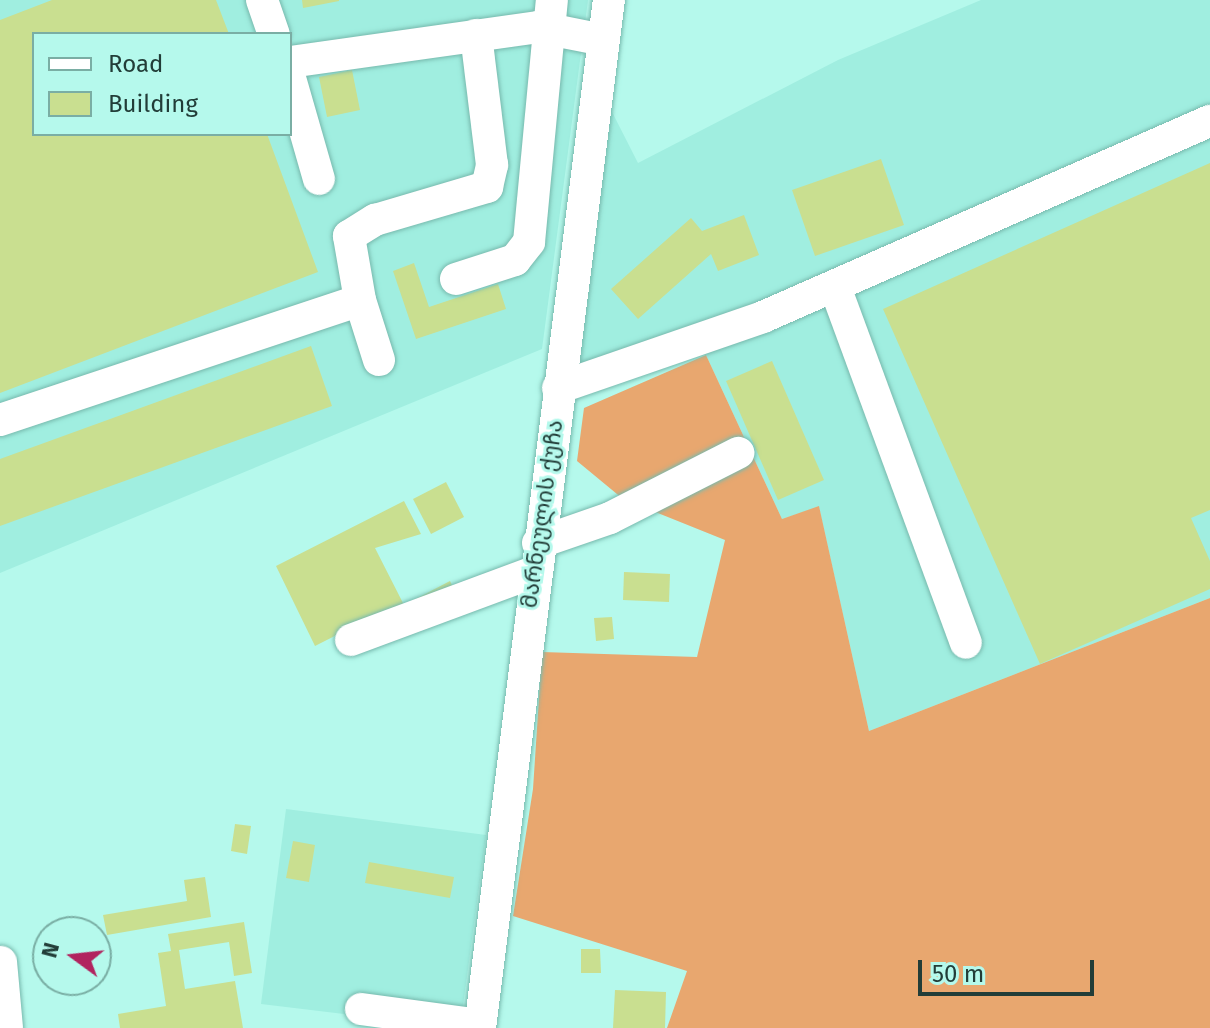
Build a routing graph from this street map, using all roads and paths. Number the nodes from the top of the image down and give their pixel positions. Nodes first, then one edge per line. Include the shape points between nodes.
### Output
1 (262, 0) edge
2 (609, 0) edge
3 (553, 15) edge
4 (273, 32) edge
5 (476, 35) junction
6 (603, 40) junction
7 (292, 62) edge
8 (292, 85) edge
9 (1210, 121) edge
10 (319, 179) dead end
11 (456, 279) dead end
12 (835, 287) junction
13 (360, 300) junction
14 (379, 360) dead end
15 (558, 388) junction
16 (0, 420) edge
17 (738, 453) dead end
18 (536, 557) junction
19 (351, 640) dead end
20 (966, 643) dead end
21 (1, 962) edge
22 (361, 1009) dead end
23 (480, 1026) edge
24 (7, 1028) edge

1 - 4 street
2 - 6 street, მარნეულის ქუჩა
3 - 5 street
3 - 6 street
3 - 11 street via 529,242 515,260
5 - 7 street
5 - 13 street via 492,165 487,187 375,220 349,236
6 - 15 street, მარნეულის ქუჩა
8 - 10 street
9 - 12 street
12 - 15 street
12 - 20 street
13 - 14 street
13 - 16 street
15 - 18 street, მარნეულის ქუჩა
17 - 18 street
18 - 19 street
18 - 23 street, მარნეულის ქუჩა
21 - 24 street
22 - 23 street

